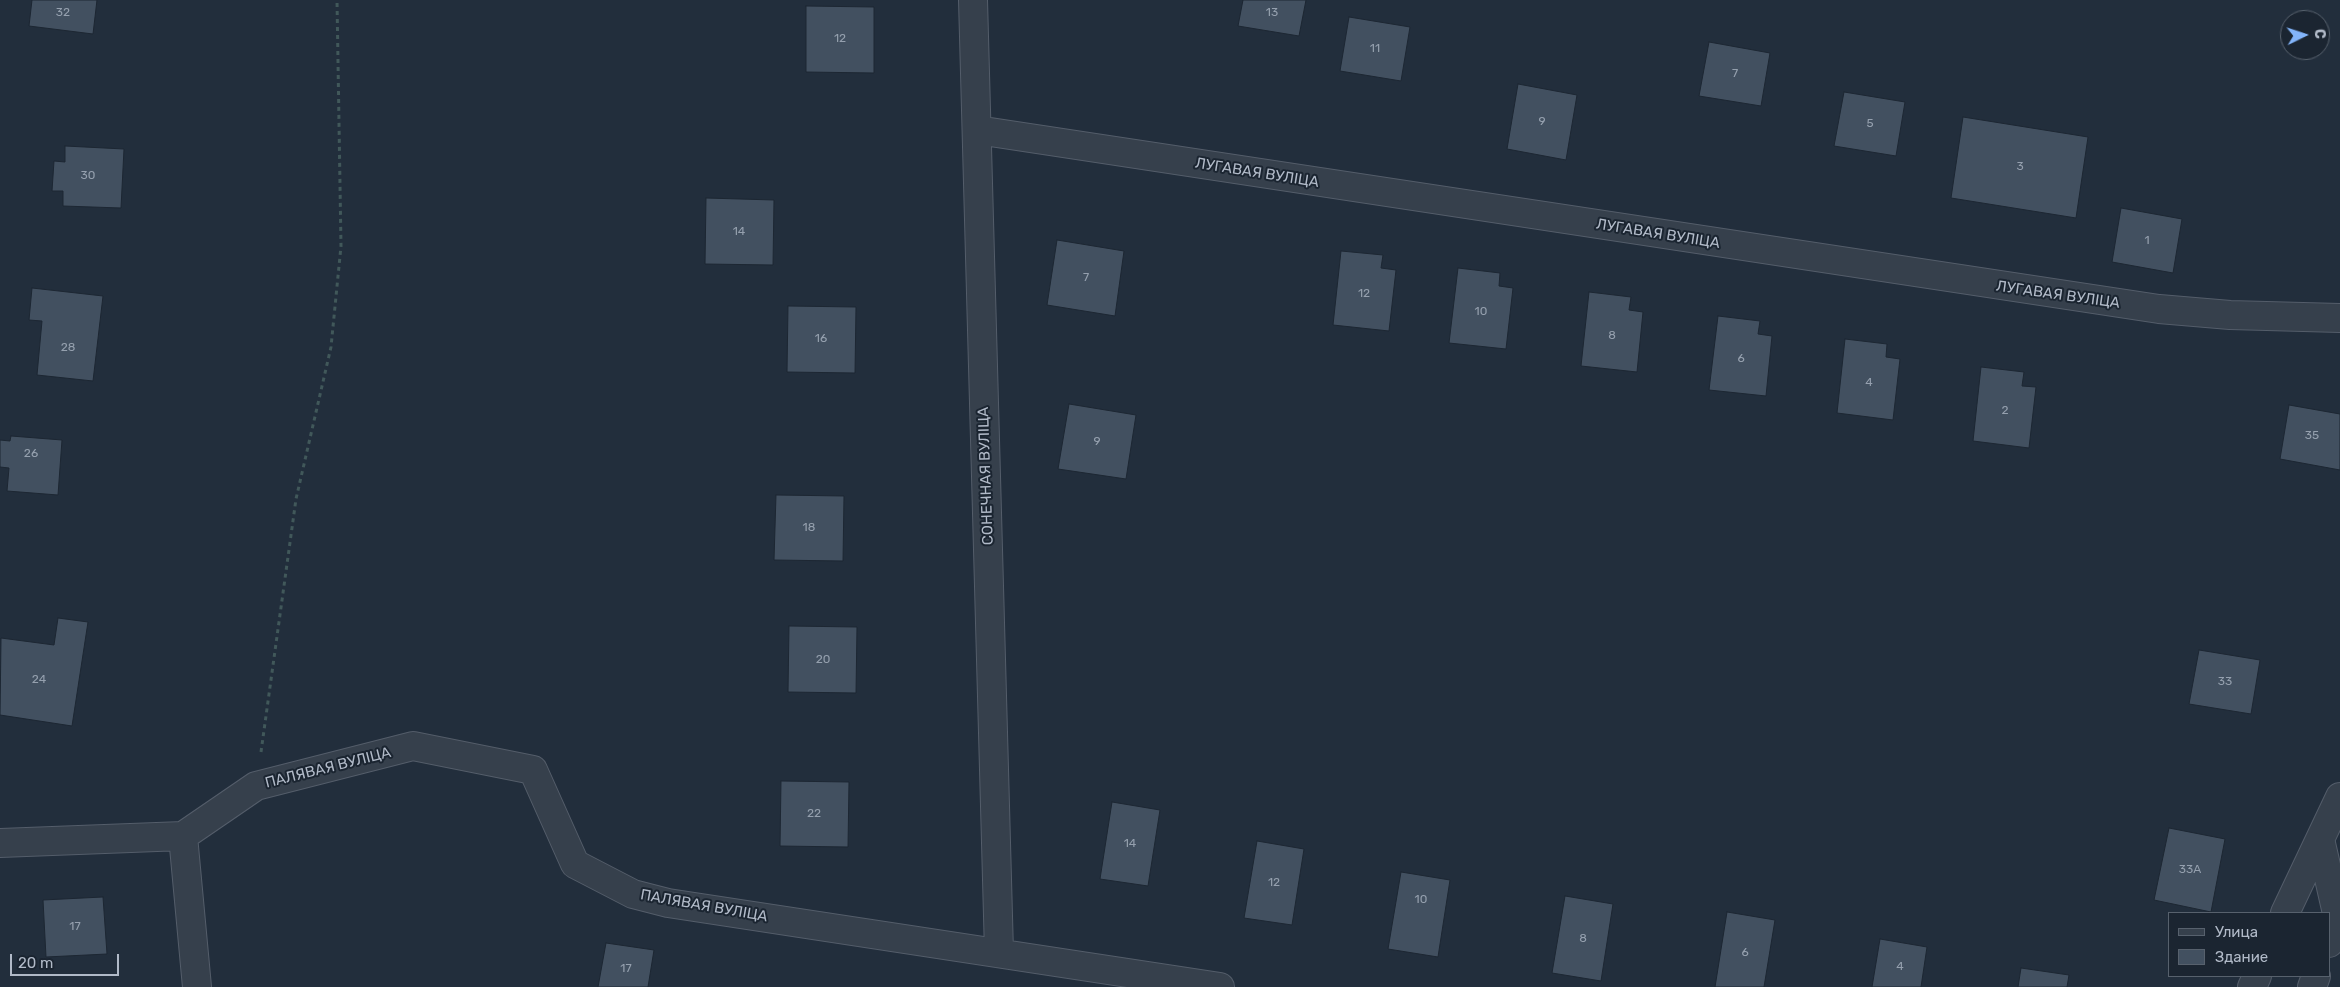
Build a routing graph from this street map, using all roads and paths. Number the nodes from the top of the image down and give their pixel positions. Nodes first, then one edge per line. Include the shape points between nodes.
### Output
1 (337, 0) edge
2 (973, 0) edge
3 (977, 130) junction
4 (2340, 318) edge
5 (256, 786) junction
6 (2340, 797) edge
7 (183, 836) junction
8 (2320, 839) junction
9 (0, 843) edge
10 (2285, 912) edge
11 (2330, 940) edge
12 (999, 952) junction
13 (197, 987) edge
14 (1220, 987) edge

1 - 5 path via 341,246 332,338 296,500
2 - 3 street, СОНЕЧНАЯ ВУЛІЦА
3 - 4 street, ЛУГАВАЯ ВУЛІЦА via 2159,309
3 - 12 street, СОНЕЧНАЯ ВУЛІЦА
5 - 7 street, ПАЛЯВАЯ ВУЛІЦА
5 - 12 street, ПАЛЯВАЯ ВУЛІЦА via 413,746 533,770 575,864 633,894 668,903
6 - 8 street
7 - 9 street
7 - 13 street
8 - 10 street
8 - 11 street via 2338,918
12 - 14 street, ПАЛЯВАЯ ВУЛІЦА

